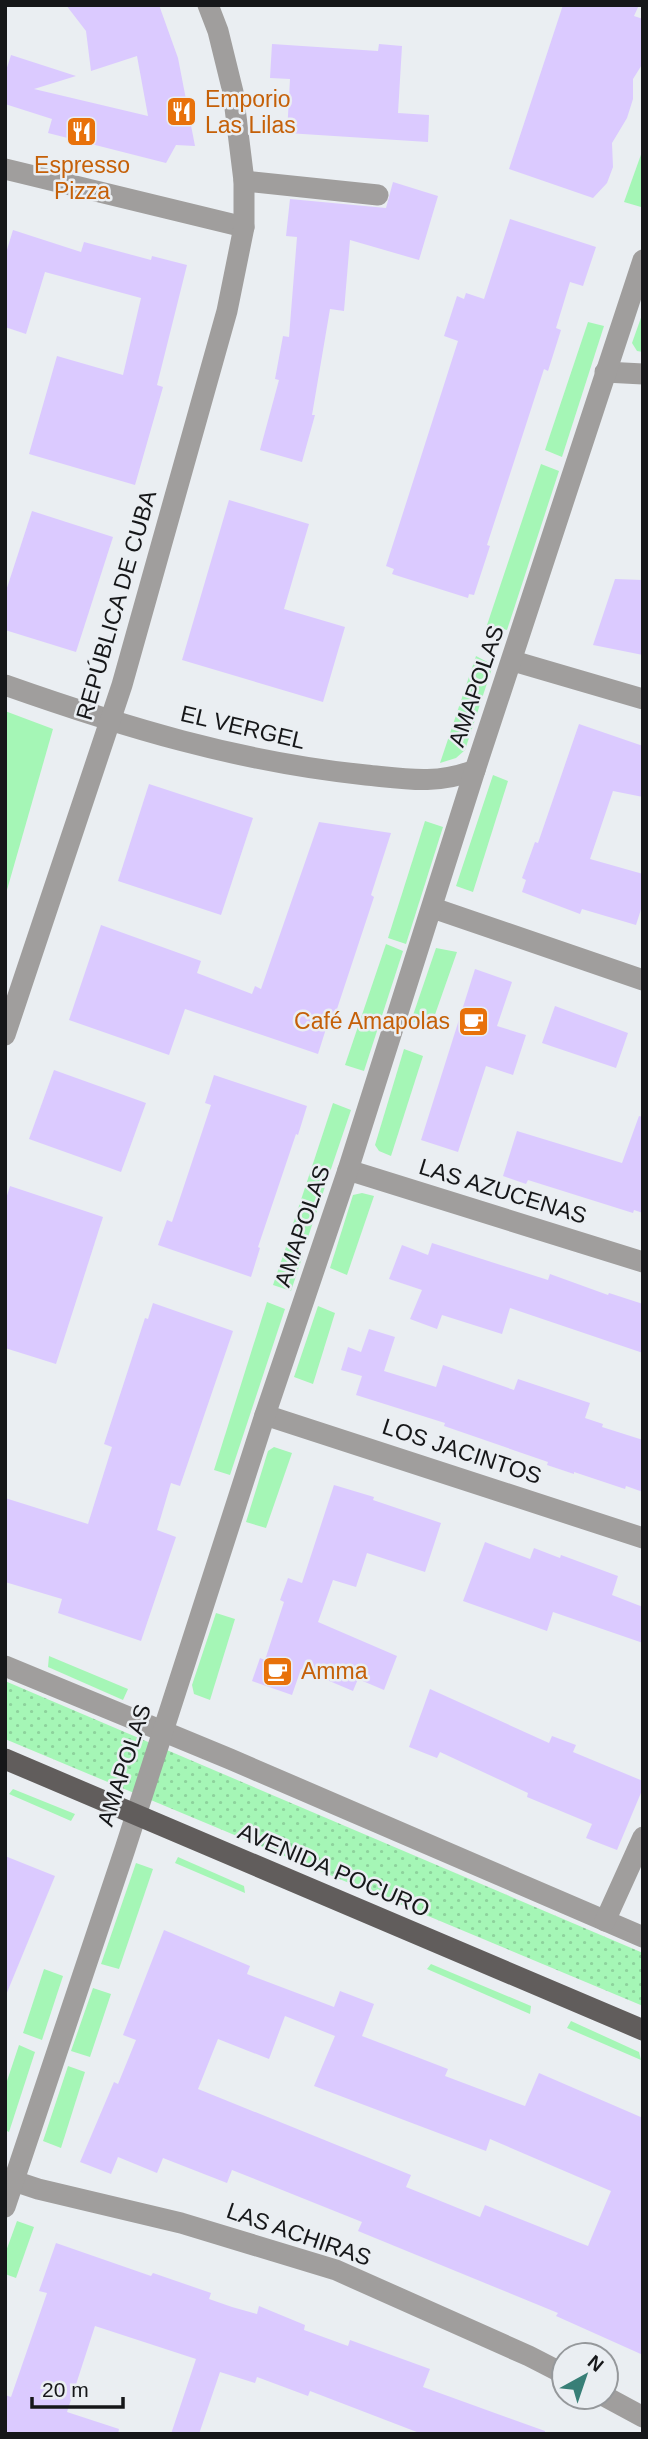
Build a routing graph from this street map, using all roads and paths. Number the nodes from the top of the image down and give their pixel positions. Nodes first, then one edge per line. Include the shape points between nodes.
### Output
1 (208, 5) edge
2 (5, 169) edge
3 (244, 181) junction
4 (378, 195) dead end
5 (244, 227) junction
6 (643, 260) edge
7 (605, 372) junction
8 (643, 374) edge
9 (513, 661) junction
10 (5, 685) edge
11 (643, 699) edge
12 (111, 721) junction
13 (475, 770) junction
14 (433, 908) junction
15 (643, 979) edge
16 (5, 1035) edge
17 (348, 1170) junction
18 (643, 1262) edge
19 (265, 1415) junction
20 (643, 1538) edge
21 (5, 1666) edge
22 (163, 1731) junction
23 (5, 1759) edge
24 (135, 1815) junction
25 (643, 1837) edge
26 (606, 1921) junction
27 (643, 1937) edge
28 (643, 2029) edge
29 (10, 2180) edge
30 (5, 2207) edge
31 (550, 2367) edge
32 (620, 2405) edge
33 (643, 2417) edge

1 - 3 street, REPÚBLICA DE CUBA via 233,92
2 - 5 street
3 - 4 street
3 - 5 street, REPÚBLICA DE CUBA
5 - 12 street, REPÚBLICA DE CUBA via 227,312
6 - 7 street, AMAPOLAS
7 - 8 street
7 - 9 street, AMAPOLAS
9 - 11 street
9 - 13 street, AMAPOLAS
10 - 12 street, EL VERGEL
12 - 13 street, EL VERGEL via 308,769 429,781
12 - 16 street, REPÚBLICA DE CUBA
13 - 14 street, AMAPOLAS
14 - 15 street
14 - 17 street, AMAPOLAS
17 - 18 street, LAS AZUCENAS
17 - 19 street, AMAPOLAS
19 - 20 street, LOS JACINTOS
19 - 22 street, AMAPOLAS
21 - 22 street
22 - 24 street, AMAPOLAS
22 - 26 street
23 - 24 main road, AVENIDA POCURO
24 - 28 main road, AVENIDA POCURO
24 - 29 street, AMAPOLAS
25 - 26 street
26 - 27 street
29 - 30 street, AMAPOLAS
29 - 31 street, LAS ACHIRAS via 181,2223 336,2270
32 - 33 street

